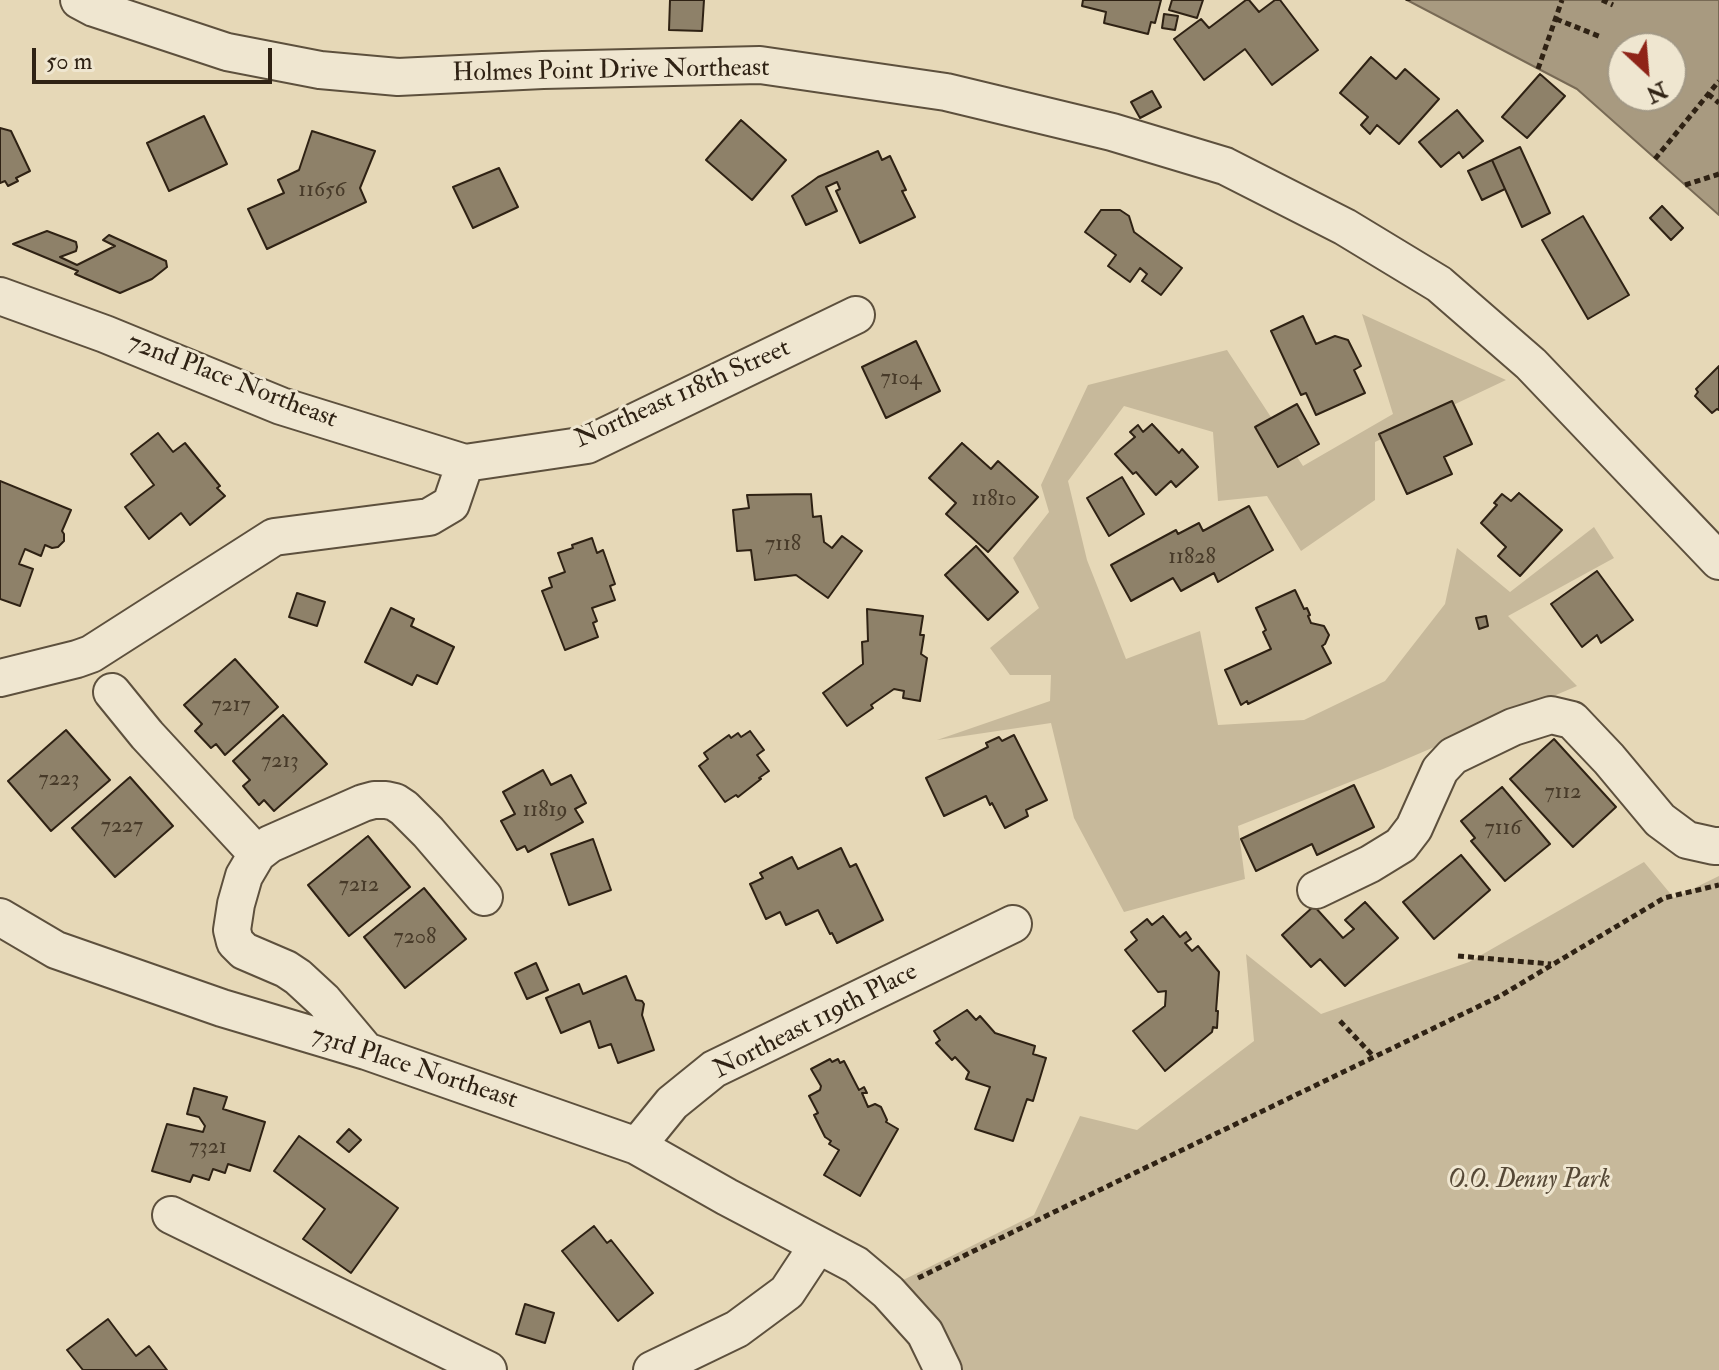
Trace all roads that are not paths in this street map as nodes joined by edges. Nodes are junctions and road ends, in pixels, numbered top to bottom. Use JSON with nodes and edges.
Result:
{"nodes":[{"id":1,"x":79,"y":0,"type":"edge"},
{"id":2,"x":0,"y":296,"type":"edge"},
{"id":3,"x":856,"y":315,"type":"dead end"},
{"id":4,"x":465,"y":463,"type":"junction"},
{"id":5,"x":1719,"y":561,"type":"edge"},
{"id":6,"x":0,"y":678,"type":"edge"},
{"id":7,"x":112,"y":692,"type":"dead end"},
{"id":8,"x":1719,"y":846,"type":"edge"},
{"id":9,"x":257,"y":854,"type":"junction"},
{"id":10,"x":1316,"y":890,"type":"dead end"},
{"id":11,"x":484,"y":897,"type":"dead end"},
{"id":12,"x":0,"y":917,"type":"edge"},
{"id":13,"x":1013,"y":924,"type":"dead end"},
{"id":14,"x":366,"y":1051,"type":"junction"},
{"id":15,"x":637,"y":1146,"type":"junction"},
{"id":16,"x":171,"y":1215,"type":"dead end"},
{"id":17,"x":818,"y":1245,"type":"junction"},
{"id":18,"x":488,"y":1370,"type":"edge"},
{"id":19,"x":652,"y":1370,"type":"edge"},
{"id":20,"x":943,"y":1370,"type":"edge"}],
"edges":[{"from":1,"to":5,"type":"street","name":"Holmes Point Drive Northeast"},
{"from":2,"to":4,"type":"street","name":"72nd Place Northeast"},
{"from":3,"to":4,"type":"street","name":"Northeast 118th Street"},
{"from":4,"to":6,"type":"street"},
{"from":7,"to":9,"type":"street"},
{"from":8,"to":10,"type":"street"},
{"from":9,"to":11,"type":"street"},
{"from":9,"to":14,"type":"street"},
{"from":12,"to":14,"type":"street","name":"73rd Place Northeast"},
{"from":13,"to":15,"type":"street","name":"Northeast 119th Place"},
{"from":14,"to":15,"type":"street","name":"73rd Place Northeast"},
{"from":15,"to":17,"type":"street","name":"73rd Place Northeast"},
{"from":16,"to":18,"type":"street"},
{"from":17,"to":19,"type":"street"},
{"from":17,"to":20,"type":"street","name":"73rd Place Northeast"}]}
